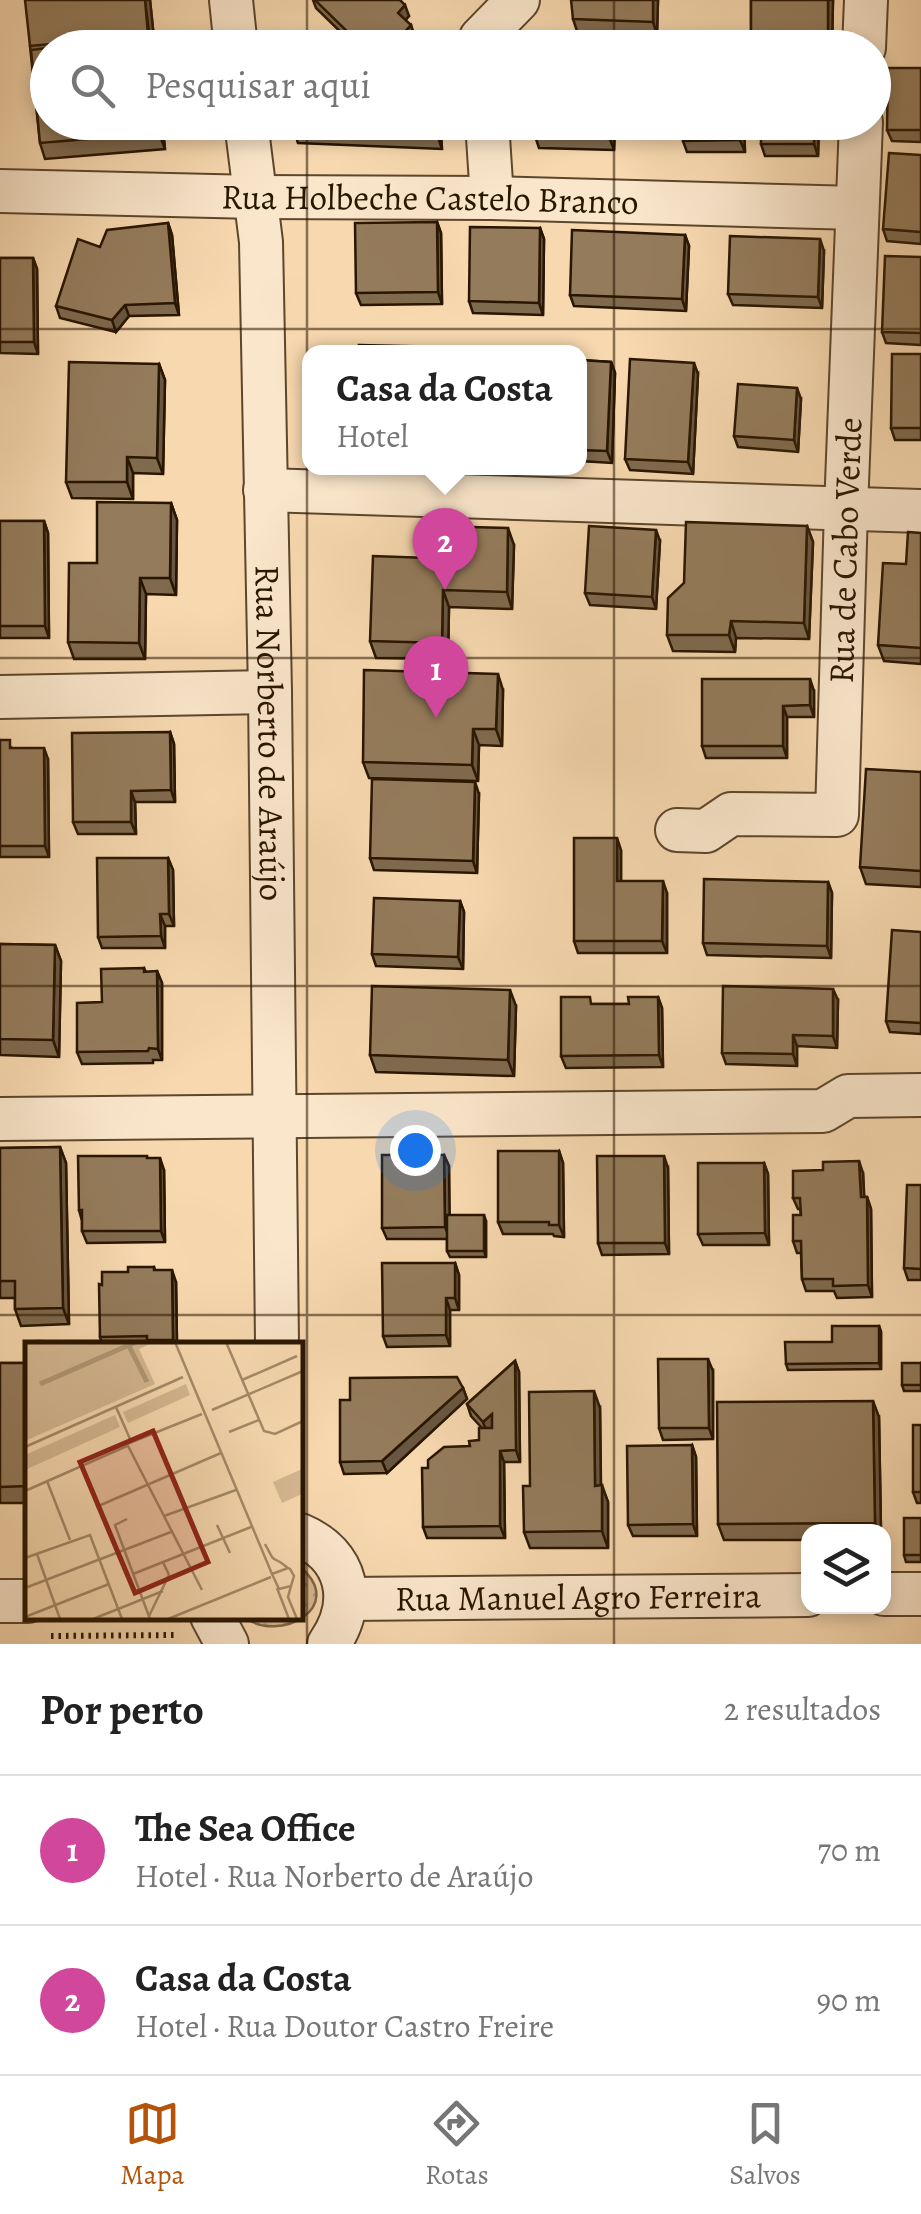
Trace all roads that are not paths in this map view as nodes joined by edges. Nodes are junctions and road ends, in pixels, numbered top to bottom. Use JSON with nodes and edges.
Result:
{"nodes":[{"id":1,"x":231,"y":0,"type":"edge"},
{"id":2,"x":518,"y":0,"type":"edge"},
{"id":3,"x":866,"y":0,"type":"edge"},
{"id":4,"x":234,"y":30,"type":"edge"},
{"id":5,"x":489,"y":30,"type":"edge"},
{"id":6,"x":865,"y":30,"type":"edge"},
{"id":7,"x":248,"y":140,"type":"edge"},
{"id":8,"x":488,"y":140,"type":"edge"},
{"id":9,"x":860,"y":140,"type":"edge"},
{"id":10,"x":0,"y":191,"type":"edge"},
{"id":11,"x":256,"y":197,"type":"junction"},
{"id":12,"x":492,"y":198,"type":"junction"},
{"id":13,"x":858,"y":208,"type":"junction"},
{"id":14,"x":265,"y":490,"type":"junction"},
{"id":15,"x":846,"y":509,"type":"junction"},
{"id":16,"x":921,"y":512,"type":"edge"},
{"id":17,"x":270,"y":692,"type":"junction"},
{"id":18,"x":0,"y":697,"type":"edge"},
{"id":19,"x":677,"y":830,"type":"dead end"},
{"id":20,"x":921,"y":1095,"type":"edge"},
{"id":21,"x":274,"y":1118,"type":"junction"},
{"id":22,"x":0,"y":1119,"type":"edge"},
{"id":23,"x":277,"y":1342,"type":"edge"},
{"id":24,"x":302,"y":1535,"type":"edge"},
{"id":25,"x":891,"y":1594,"type":"edge"},
{"id":26,"x":921,"y":1594,"type":"edge"},
{"id":27,"x":801,"y":1595,"type":"edge"},
{"id":28,"x":346,"y":1599,"type":"junction"},
{"id":29,"x":0,"y":1601,"type":"edge"},
{"id":30,"x":25,"y":1614,"type":"edge"},
{"id":31,"x":214,"y":1619,"type":"edge"},
{"id":32,"x":227,"y":1644,"type":"edge"},
{"id":33,"x":329,"y":1644,"type":"edge"}],
"edges":[{"from":1,"to":4,"type":"street"},
{"from":2,"to":5,"type":"street"},
{"from":3,"to":6,"type":"street"},
{"from":7,"to":11,"type":"street","name":"Rua Norberto de Araújo"},
{"from":8,"to":12,"type":"street"},
{"from":9,"to":13,"type":"street","name":"Rua de Cabo Verde"},
{"from":10,"to":11,"type":"street","name":"Rua Holbeche Castelo Branco"},
{"from":11,"to":12,"type":"street","name":"Rua Holbeche Castelo Branco"},
{"from":11,"to":14,"type":"street","name":"Rua Norberto de Araújo"},
{"from":12,"to":13,"type":"street","name":"Rua Holbeche Castelo Branco"},
{"from":13,"to":15,"type":"street","name":"Rua de Cabo Verde"},
{"from":14,"to":15,"type":"street"},
{"from":14,"to":17,"type":"street","name":"Rua Norberto de Araújo"},
{"from":15,"to":16,"type":"street"},
{"from":15,"to":19,"type":"street","name":"Rua de Cabo Verde"},
{"from":17,"to":18,"type":"street"},
{"from":17,"to":21,"type":"street","name":"Rua Norberto de Araújo"},
{"from":20,"to":21,"type":"street"},
{"from":21,"to":22,"type":"street"},
{"from":21,"to":23,"type":"street","name":"Rua Norberto de Araújo"},
{"from":24,"to":28,"type":"street"},
{"from":25,"to":26,"type":"street"},
{"from":27,"to":28,"type":"street","name":"Rua Manuel Agro Ferreira"},
{"from":28,"to":33,"type":"street"},
{"from":29,"to":30,"type":"street"},
{"from":31,"to":32,"type":"street"}]}
